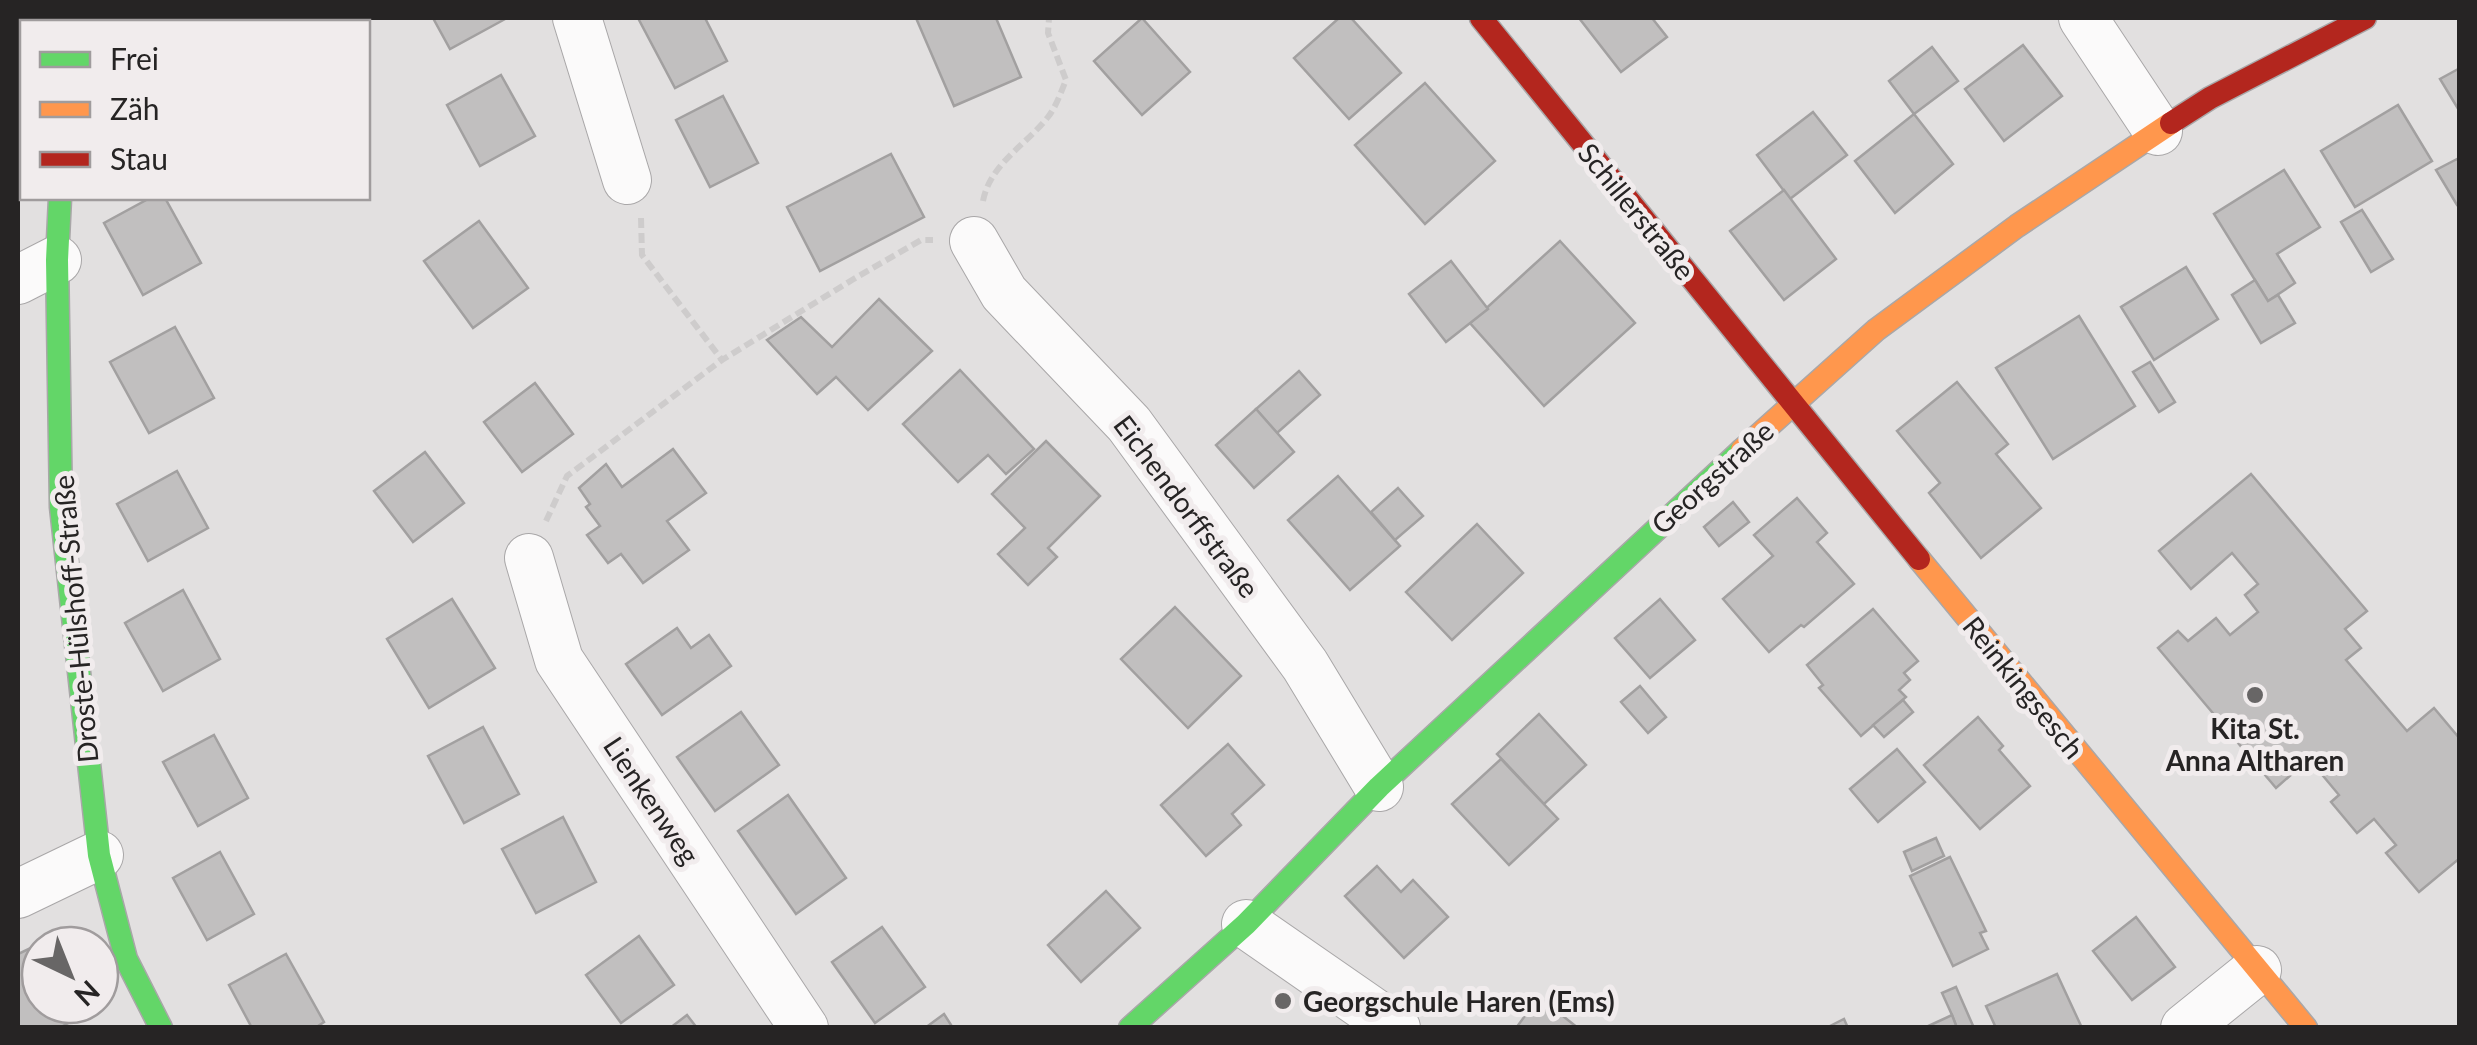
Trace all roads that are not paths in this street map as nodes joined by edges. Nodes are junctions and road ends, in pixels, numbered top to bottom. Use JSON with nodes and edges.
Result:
{"nodes":[{"id":1,"x":577,"y":18,"type":"edge"},
{"id":2,"x":1481,"y":18,"type":"edge"},
{"id":3,"x":2083,"y":18,"type":"edge"},
{"id":4,"x":2366,"y":18,"type":"edge"},
{"id":5,"x":2158,"y":131,"type":"junction"},
{"id":6,"x":627,"y":180,"type":"road end"},
{"id":7,"x":59,"y":200,"type":"edge"},
{"id":8,"x":974,"y":241,"type":"road end"},
{"id":9,"x":37,"y":270,"type":"edge"},
{"id":10,"x":1792,"y":404,"type":"junction"},
{"id":11,"x":529,"y":558,"type":"road end"},
{"id":12,"x":1379,"y":787,"type":"junction"},
{"id":13,"x":99,"y":855,"type":"junction"},
{"id":14,"x":18,"y":894,"type":"edge"},
{"id":15,"x":1246,"y":924,"type":"junction"},
{"id":16,"x":2256,"y":970,"type":"junction"},
{"id":17,"x":162,"y":1028,"type":"edge"},
{"id":18,"x":804,"y":1028,"type":"edge"},
{"id":19,"x":1130,"y":1028,"type":"edge"},
{"id":20,"x":1396,"y":1028,"type":"edge"},
{"id":21,"x":2185,"y":1028,"type":"edge"},
{"id":22,"x":2306,"y":1028,"type":"edge"}],
"edges":[{"from":1,"to":6,"type":"street"},
{"from":2,"to":10,"type":"street","name":"Schillerstraße"},
{"from":3,"to":5,"type":"street"},
{"from":4,"to":5,"type":"street","name":"Georgstraße"},
{"from":5,"to":10,"type":"street","name":"Georgstraße"},
{"from":7,"to":9,"type":"street","name":"Droste-Hülshoff-Straße"},
{"from":8,"to":12,"type":"street","name":"Eichendorffstraße"},
{"from":9,"to":13,"type":"street","name":"Droste-Hülshoff-Straße"},
{"from":10,"to":12,"type":"street","name":"Georgstraße"},
{"from":10,"to":16,"type":"street","name":"Reinkingsesch"},
{"from":11,"to":18,"type":"street","name":"Lienkenweg"},
{"from":12,"to":15,"type":"street","name":"Georgstraße"},
{"from":13,"to":14,"type":"street"},
{"from":13,"to":17,"type":"street","name":"Droste-Hülshoff-Straße"},
{"from":15,"to":19,"type":"street","name":"Georgstraße"},
{"from":15,"to":20,"type":"street"},
{"from":16,"to":21,"type":"street"},
{"from":16,"to":22,"type":"street","name":"Reinkingsesch"}]}
